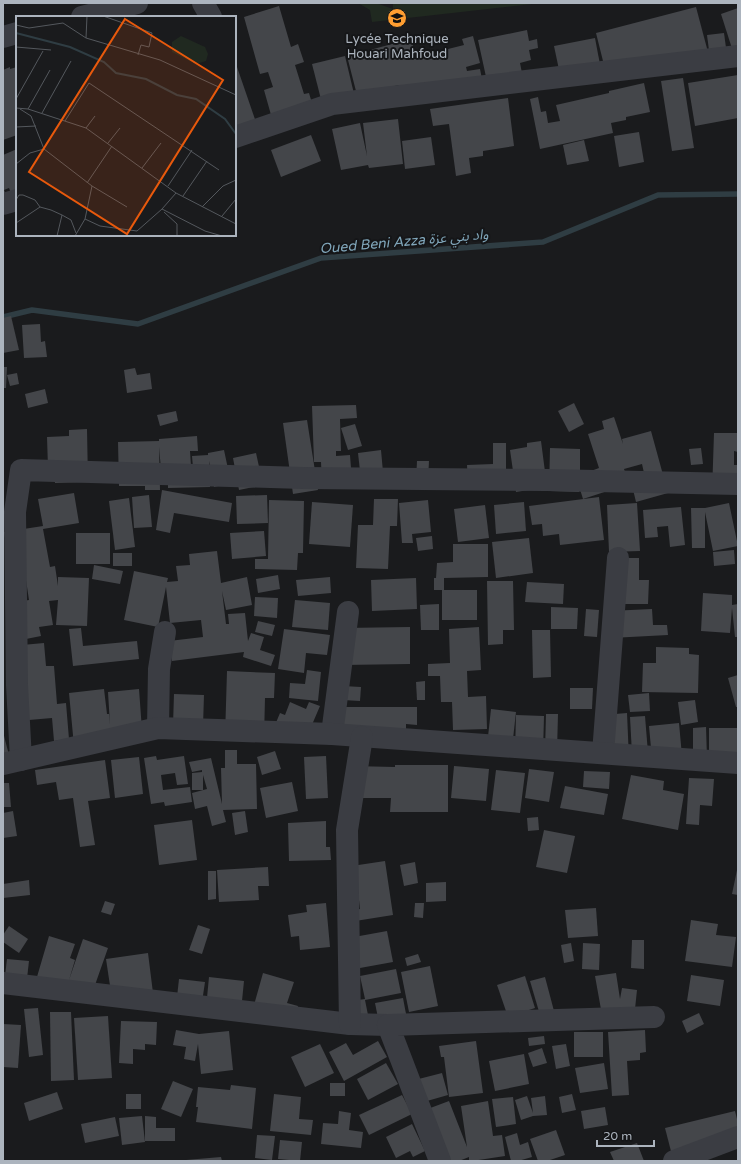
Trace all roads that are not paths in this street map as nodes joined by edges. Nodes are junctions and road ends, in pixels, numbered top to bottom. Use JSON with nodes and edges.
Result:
{"nodes":[{"id":1,"x":137,"y":3,"type":"edge"},
{"id":2,"x":203,"y":3,"type":"edge"},
{"id":3,"x":86,"y":16,"type":"edge"},
{"id":4,"x":210,"y":16,"type":"edge"},
{"id":5,"x":16,"y":33,"type":"edge"},
{"id":6,"x":3,"y":37,"type":"edge"},
{"id":7,"x":738,"y":56,"type":"edge"},
{"id":8,"x":236,"y":137,"type":"edge"},
{"id":9,"x":16,"y":200,"type":"edge"},
{"id":10,"x":3,"y":204,"type":"edge"},
{"id":11,"x":738,"y":484,"type":"edge"},
{"id":12,"x":618,"y":558,"type":"dead end"},
{"id":13,"x":348,"y":612,"type":"dead end"},
{"id":14,"x":165,"y":632,"type":"dead end"},
{"id":15,"x":158,"y":728,"type":"junction"},
{"id":16,"x":332,"y":734,"type":"junction"},
{"id":17,"x":362,"y":737,"type":"junction"},
{"id":18,"x":603,"y":753,"type":"junction"},
{"id":19,"x":12,"y":762,"type":"edge"},
{"id":20,"x":738,"y":763,"type":"edge"},
{"id":21,"x":3,"y":983,"type":"edge"},
{"id":22,"x":654,"y":1017,"type":"dead end"},
{"id":23,"x":350,"y":1024,"type":"junction"},
{"id":24,"x":388,"y":1025,"type":"junction"},
{"id":25,"x":738,"y":1137,"type":"edge"},
{"id":26,"x":440,"y":1161,"type":"edge"},
{"id":27,"x":674,"y":1161,"type":"edge"}],
"edges":[{"from":1,"to":3,"type":"street"},
{"from":2,"to":4,"type":"street"},
{"from":5,"to":6,"type":"street"},
{"from":7,"to":8,"type":"street"},
{"from":9,"to":10,"type":"street"},
{"from":11,"to":19,"type":"street"},
{"from":12,"to":18,"type":"street"},
{"from":13,"to":16,"type":"street"},
{"from":14,"to":15,"type":"street"},
{"from":15,"to":16,"type":"street"},
{"from":15,"to":19,"type":"street"},
{"from":16,"to":17,"type":"street"},
{"from":17,"to":18,"type":"street"},
{"from":17,"to":23,"type":"street"},
{"from":18,"to":20,"type":"street"},
{"from":21,"to":23,"type":"street"},
{"from":22,"to":24,"type":"street"},
{"from":23,"to":24,"type":"street"},
{"from":24,"to":26,"type":"street"},
{"from":25,"to":27,"type":"street"}]}
